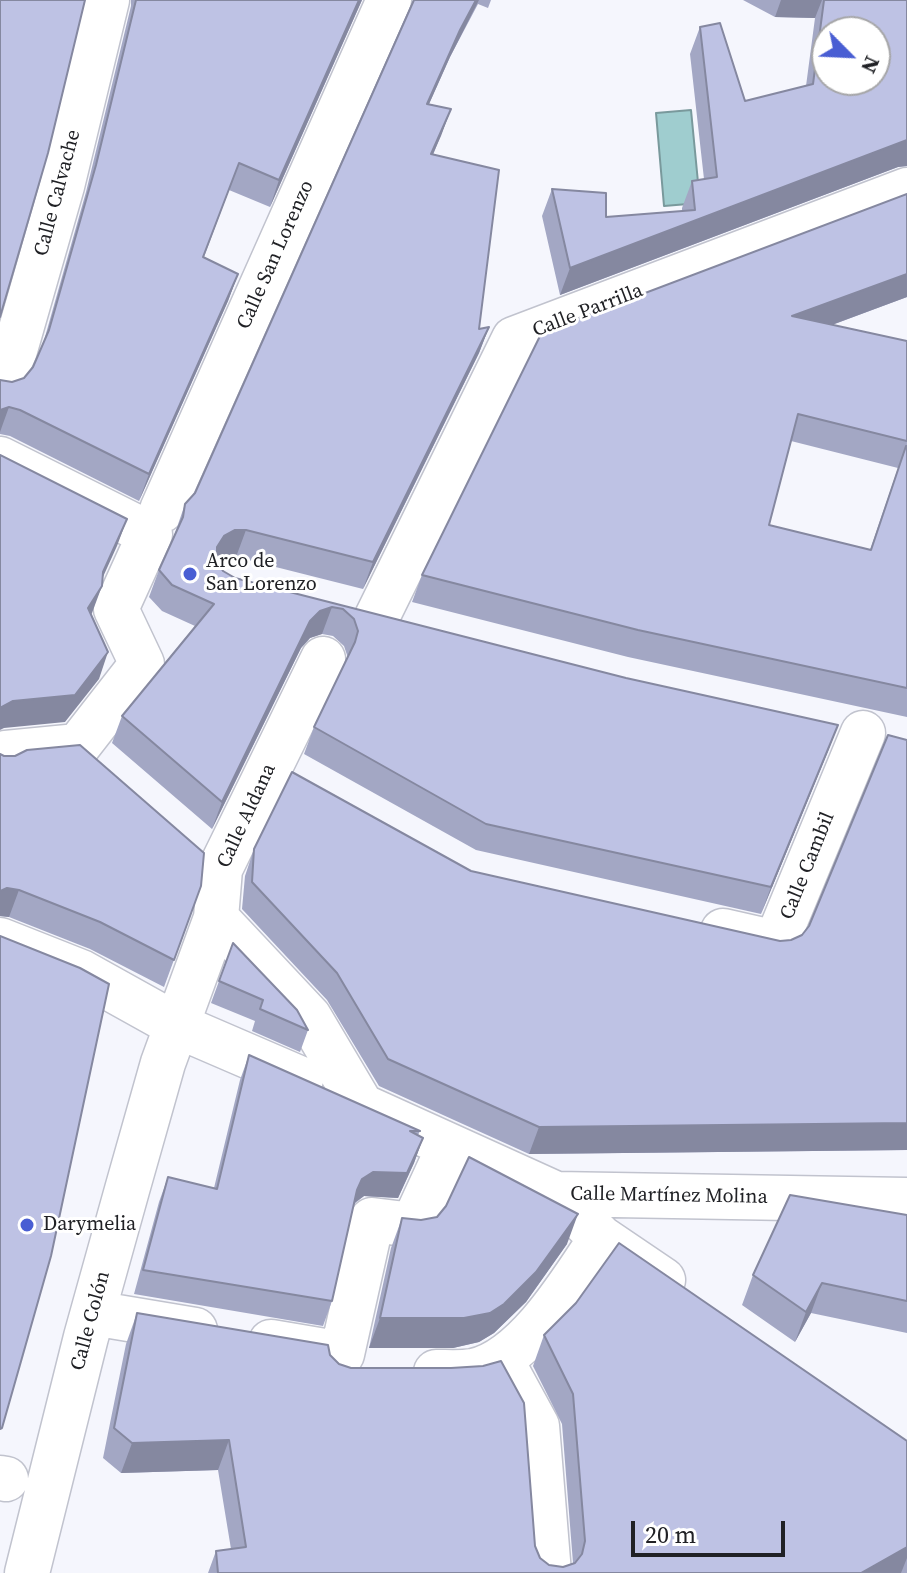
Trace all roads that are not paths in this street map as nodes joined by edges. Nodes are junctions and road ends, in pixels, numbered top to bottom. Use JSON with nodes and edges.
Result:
{"nodes":[{"id":1,"x":107,"y":0,"type":"edge"},
{"id":2,"x":389,"y":0,"type":"edge"},
{"id":3,"x":907,"y":190,"type":"edge"},
{"id":4,"x":0,"y":384,"type":"edge"},
{"id":5,"x":0,"y":459,"type":"edge"},
{"id":6,"x":156,"y":522,"type":"junction"},
{"id":7,"x":423,"y":629,"type":"edge"},
{"id":8,"x":323,"y":659,"type":"dead end"},
{"id":9,"x":818,"y":723,"type":"edge"},
{"id":10,"x":863,"y":733,"type":"junction"},
{"id":11,"x":907,"y":743,"type":"edge"},
{"id":12,"x":78,"y":746,"type":"junction"},
{"id":13,"x":0,"y":759,"type":"edge"},
{"id":14,"x":271,"y":764,"type":"junction"},
{"id":15,"x":113,"y":776,"type":"edge"},
{"id":16,"x":311,"y":786,"type":"edge"},
{"id":17,"x":184,"y":838,"type":"edge"},
{"id":18,"x":220,"y":869,"type":"junction"},
{"id":19,"x":216,"y":918,"type":"junction"},
{"id":20,"x":683,"y":923,"type":"edge"},
{"id":21,"x":0,"y":940,"type":"edge"},
{"id":22,"x":178,"y":1026,"type":"junction"},
{"id":23,"x":361,"y":1105,"type":"junction"},
{"id":24,"x":449,"y":1147,"type":"junction"},
{"id":25,"x":556,"y":1194,"type":"junction"},
{"id":26,"x":907,"y":1200,"type":"edge"},
{"id":27,"x":601,"y":1238,"type":"junction"},
{"id":28,"x":689,"y":1298,"type":"edge"},
{"id":29,"x":111,"y":1316,"type":"dead end"},
{"id":30,"x":501,"y":1360,"type":"junction"},
{"id":31,"x":370,"y":1366,"type":"junction"},
{"id":32,"x":27,"y":1573,"type":"edge"},
{"id":33,"x":549,"y":1573,"type":"edge"}],
"edges":[{"from":1,"to":4,"type":"street","name":"Calle Calvache"},
{"from":2,"to":6,"type":"street","name":"Calle San Lorenzo"},
{"from":3,"to":7,"type":"street","name":"Calle Parrilla"},
{"from":5,"to":6,"type":"street"},
{"from":6,"to":12,"type":"street","name":"Calle San Lorenzo"},
{"from":8,"to":14,"type":"street","name":"Calle Aldana"},
{"from":9,"to":10,"type":"street"},
{"from":10,"to":11,"type":"street"},
{"from":10,"to":20,"type":"street","name":"Calle Cambil"},
{"from":12,"to":13,"type":"street"},
{"from":12,"to":15,"type":"street"},
{"from":14,"to":16,"type":"street"},
{"from":14,"to":18,"type":"street","name":"Calle Aldana"},
{"from":17,"to":18,"type":"street"},
{"from":18,"to":19,"type":"street","name":"Calle Aldana"},
{"from":19,"to":22,"type":"street","name":"Calle Aldana"},
{"from":19,"to":23,"type":"street"},
{"from":21,"to":22,"type":"street","name":"Calle Martínez Molina"},
{"from":22,"to":23,"type":"street","name":"Calle Martínez Molina"},
{"from":22,"to":32,"type":"street","name":"Calle Colón"},
{"from":23,"to":24,"type":"street","name":"Calle Martínez Molina"},
{"from":24,"to":25,"type":"street","name":"Calle Martínez Molina"},
{"from":24,"to":31,"type":"street"},
{"from":25,"to":26,"type":"street","name":"Calle Martínez Molina"},
{"from":25,"to":27,"type":"street"},
{"from":27,"to":28,"type":"street"},
{"from":27,"to":30,"type":"street"},
{"from":29,"to":31,"type":"street"},
{"from":30,"to":31,"type":"street"},
{"from":30,"to":33,"type":"street"}]}
